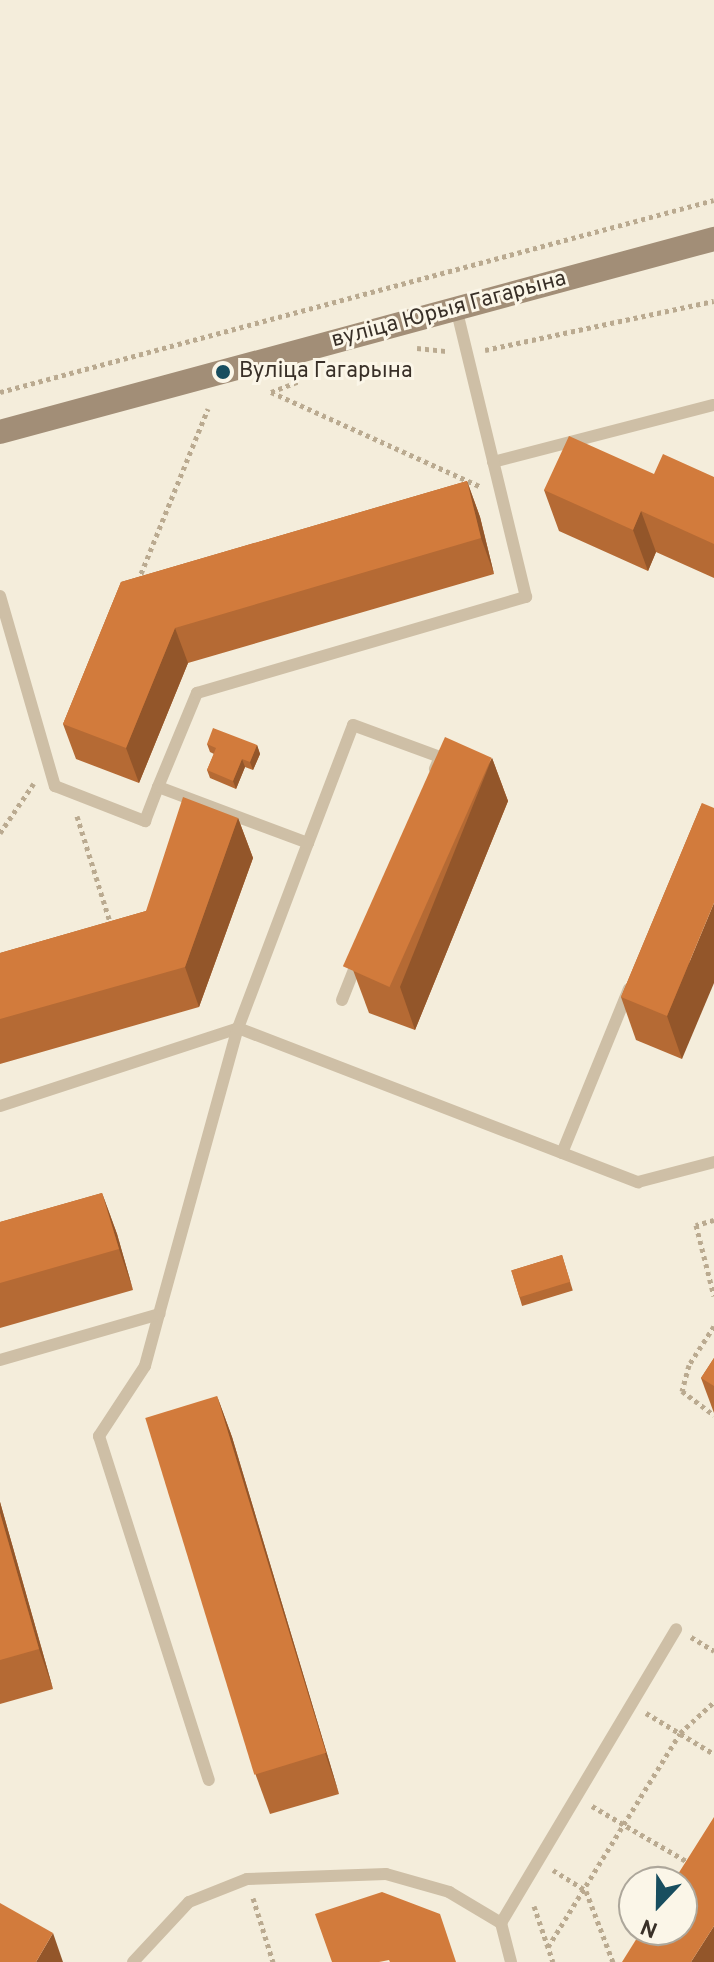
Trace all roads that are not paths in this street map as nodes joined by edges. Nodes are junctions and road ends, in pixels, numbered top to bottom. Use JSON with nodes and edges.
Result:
{"nodes":[{"id":1,"x":714,"y":239,"type":"edge"},
{"id":2,"x":456,"y":307,"type":"junction"},
{"id":3,"x":714,"y":405,"type":"edge"},
{"id":4,"x":0,"y":432,"type":"edge"},
{"id":5,"x":493,"y":462,"type":"junction"},
{"id":6,"x":0,"y":596,"type":"edge"},
{"id":7,"x":428,"y":786,"type":"edge"},
{"id":8,"x":158,"y":787,"type":"junction"},
{"id":9,"x":308,"y":843,"type":"junction"},
{"id":10,"x":365,"y":943,"type":"edge"},
{"id":11,"x":634,"y":979,"type":"edge"},
{"id":12,"x":342,"y":1000,"type":"dead end"},
{"id":13,"x":238,"y":1028,"type":"junction"},
{"id":14,"x":0,"y":1106,"type":"edge"},
{"id":15,"x":562,"y":1153,"type":"junction"},
{"id":16,"x":714,"y":1162,"type":"edge"},
{"id":17,"x":159,"y":1314,"type":"junction"},
{"id":18,"x":0,"y":1360,"type":"edge"},
{"id":19,"x":676,"y":1629,"type":"dead end"},
{"id":20,"x":209,"y":1780,"type":"dead end"},
{"id":21,"x":501,"y":1923,"type":"junction"},
{"id":22,"x":133,"y":1962,"type":"edge"},
{"id":23,"x":511,"y":1962,"type":"edge"}],
"edges":[{"from":1,"to":2,"type":"main road","name":"вуліца Юрыя Гагарына"},
{"from":2,"to":4,"type":"main road","name":"вуліца Юрыя Гагарына"},
{"from":2,"to":5,"type":"lane"},
{"from":3,"to":5,"type":"lane"},
{"from":5,"to":8,"type":"lane"},
{"from":6,"to":8,"type":"lane"},
{"from":7,"to":9,"type":"lane"},
{"from":8,"to":9,"type":"lane"},
{"from":9,"to":13,"type":"lane"},
{"from":10,"to":12,"type":"lane"},
{"from":11,"to":15,"type":"lane"},
{"from":13,"to":14,"type":"lane"},
{"from":13,"to":15,"type":"lane"},
{"from":13,"to":17,"type":"lane"},
{"from":15,"to":16,"type":"lane"},
{"from":17,"to":18,"type":"lane"},
{"from":17,"to":20,"type":"lane"},
{"from":19,"to":21,"type":"lane"},
{"from":21,"to":22,"type":"lane"},
{"from":21,"to":23,"type":"lane"}]}
